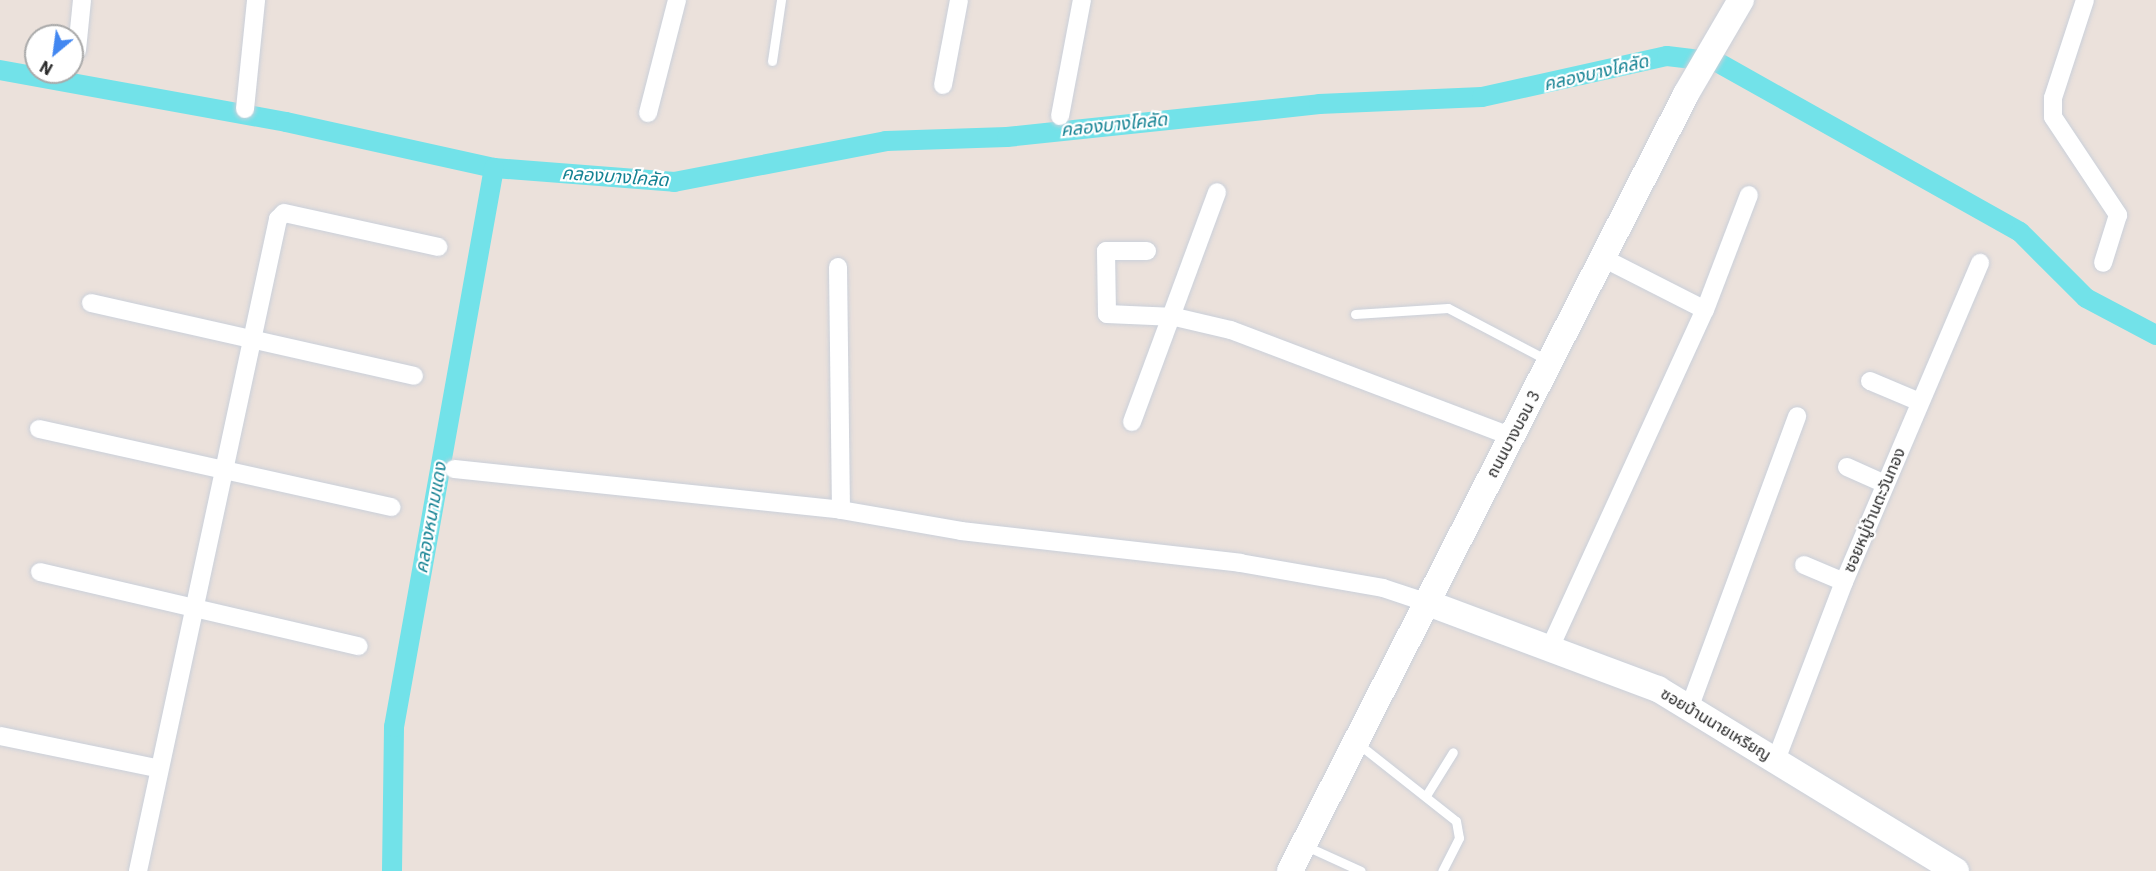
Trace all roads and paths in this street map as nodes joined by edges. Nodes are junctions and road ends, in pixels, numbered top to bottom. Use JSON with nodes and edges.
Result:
{"nodes":[{"id":1,"x":82,"y":0,"type":"edge"},
{"id":2,"x":256,"y":0,"type":"edge"},
{"id":3,"x":677,"y":0,"type":"edge"},
{"id":4,"x":781,"y":0,"type":"edge"},
{"id":5,"x":959,"y":0,"type":"edge"},
{"id":6,"x":1082,"y":0,"type":"edge"},
{"id":7,"x":1741,"y":0,"type":"edge"},
{"id":8,"x":2085,"y":0,"type":"edge"},
{"id":9,"x":80,"y":24,"type":"edge"},
{"id":10,"x":772,"y":61,"type":"dead end"},
{"id":11,"x":943,"y":85,"type":"dead end"},
{"id":12,"x":245,"y":109,"type":"dead end"},
{"id":13,"x":648,"y":113,"type":"dead end"},
{"id":14,"x":1060,"y":116,"type":"dead end"},
{"id":15,"x":1217,"y":192,"type":"dead end"},
{"id":16,"x":1749,"y":195,"type":"dead end"},
{"id":17,"x":438,"y":247,"type":"dead end"},
{"id":18,"x":1148,"y":251,"type":"dead end"},
{"id":19,"x":1605,"y":259,"type":"junction"},
{"id":20,"x":1980,"y":263,"type":"dead end"},
{"id":21,"x":2103,"y":263,"type":"dead end"},
{"id":22,"x":838,"y":267,"type":"dead end"},
{"id":23,"x":91,"y":303,"type":"dead end"},
{"id":24,"x":1705,"y":310,"type":"junction"},
{"id":25,"x":1355,"y":314,"type":"dead end"},
{"id":26,"x":1175,"y":317,"type":"junction"},
{"id":27,"x":251,"y":339,"type":"junction"},
{"id":28,"x":1551,"y":362,"type":"junction"},
{"id":29,"x":414,"y":376,"type":"dead end"},
{"id":30,"x":1870,"y":381,"type":"dead end"},
{"id":31,"x":1920,"y":402,"type":"junction"},
{"id":32,"x":1797,"y":416,"type":"dead end"},
{"id":33,"x":1132,"y":422,"type":"dead end"},
{"id":34,"x":39,"y":429,"type":"dead end"},
{"id":35,"x":1512,"y":437,"type":"junction"},
{"id":36,"x":1847,"y":467,"type":"dead end"},
{"id":37,"x":454,"y":469,"type":"dead end"},
{"id":38,"x":222,"y":470,"type":"junction"},
{"id":39,"x":1886,"y":484,"type":"junction"},
{"id":40,"x":391,"y":507,"type":"dead end"},
{"id":41,"x":841,"y":510,"type":"junction"},
{"id":42,"x":1804,"y":566,"type":"dead end"},
{"id":43,"x":40,"y":572,"type":"dead end"},
{"id":44,"x":1844,"y":582,"type":"junction"},
{"id":45,"x":1425,"y":602,"type":"junction"},
{"id":46,"x":192,"y":606,"type":"junction"},
{"id":47,"x":359,"y":646,"type":"dead end"},
{"id":48,"x":1549,"y":650,"type":"junction"},
{"id":49,"x":1690,"y":706,"type":"junction"},
{"id":50,"x":0,"y":736,"type":"edge"},
{"id":51,"x":1355,"y":742,"type":"junction"},
{"id":52,"x":1453,"y":752,"type":"dead end"},
{"id":53,"x":1776,"y":760,"type":"junction"},
{"id":54,"x":156,"y":768,"type":"junction"},
{"id":55,"x":1427,"y":794,"type":"junction"},
{"id":56,"x":1304,"y":845,"type":"junction"},
{"id":57,"x":138,"y":871,"type":"edge"},
{"id":58,"x":1290,"y":871,"type":"edge"},
{"id":59,"x":1361,"y":871,"type":"edge"},
{"id":60,"x":1442,"y":871,"type":"edge"},
{"id":61,"x":1956,"y":871,"type":"edge"}],
"edges":[{"from":1,"to":9,"type":"street"},
{"from":2,"to":12,"type":"street"},
{"from":3,"to":13,"type":"street"},
{"from":4,"to":10,"type":"lane"},
{"from":5,"to":11,"type":"street"},
{"from":6,"to":14,"type":"street"},
{"from":7,"to":19,"type":"main road","name":"ถนนบางบอน 3"},
{"from":8,"to":21,"type":"street"},
{"from":15,"to":26,"type":"street"},
{"from":16,"to":24,"type":"street"},
{"from":17,"to":27,"type":"street"},
{"from":18,"to":26,"type":"street"},
{"from":19,"to":24,"type":"street"},
{"from":19,"to":28,"type":"main road","name":"ถนนบางบอน 3"},
{"from":20,"to":31,"type":"street","name":"ซอยหมู่บ้านตะวันทอง"},
{"from":22,"to":41,"type":"street"},
{"from":23,"to":27,"type":"street"},
{"from":24,"to":48,"type":"street"},
{"from":25,"to":28,"type":"lane"},
{"from":26,"to":33,"type":"street"},
{"from":26,"to":35,"type":"street"},
{"from":27,"to":29,"type":"street"},
{"from":27,"to":38,"type":"street"},
{"from":28,"to":35,"type":"main road","name":"ถนนบางบอน 3"},
{"from":30,"to":31,"type":"street"},
{"from":31,"to":39,"type":"street","name":"ซอยหมู่บ้านตะวันทอง"},
{"from":32,"to":49,"type":"street"},
{"from":34,"to":38,"type":"street"},
{"from":35,"to":45,"type":"main road","name":"ถนนบางบอน 3"},
{"from":36,"to":39,"type":"street"},
{"from":37,"to":41,"type":"street"},
{"from":38,"to":40,"type":"street"},
{"from":38,"to":46,"type":"street"},
{"from":39,"to":44,"type":"street","name":"ซอยหมู่บ้านตะวันทอง"},
{"from":41,"to":45,"type":"street"},
{"from":42,"to":44,"type":"street"},
{"from":43,"to":46,"type":"street"},
{"from":44,"to":53,"type":"street","name":"ซอยหมู่บ้านตะวันทอง"},
{"from":45,"to":48,"type":"main road","name":"ซอยบ้านนายเหรียญ"},
{"from":45,"to":51,"type":"main road","name":"ถนนบางบอน 3"},
{"from":46,"to":47,"type":"street"},
{"from":46,"to":54,"type":"street"},
{"from":48,"to":49,"type":"main road","name":"ซอยบ้านนายเหรียญ"},
{"from":49,"to":53,"type":"main road","name":"ซอยบ้านนายเหรียญ"},
{"from":50,"to":54,"type":"street"},
{"from":51,"to":55,"type":"lane"},
{"from":51,"to":56,"type":"main road","name":"ถนนบางบอน 3"},
{"from":52,"to":55,"type":"lane"},
{"from":53,"to":61,"type":"main road","name":"ซอยบ้านนายเหรียญ"},
{"from":54,"to":57,"type":"street"},
{"from":55,"to":60,"type":"lane"},
{"from":56,"to":58,"type":"main road","name":"ถนนบางบอน 3"},
{"from":56,"to":59,"type":"lane"}]}
